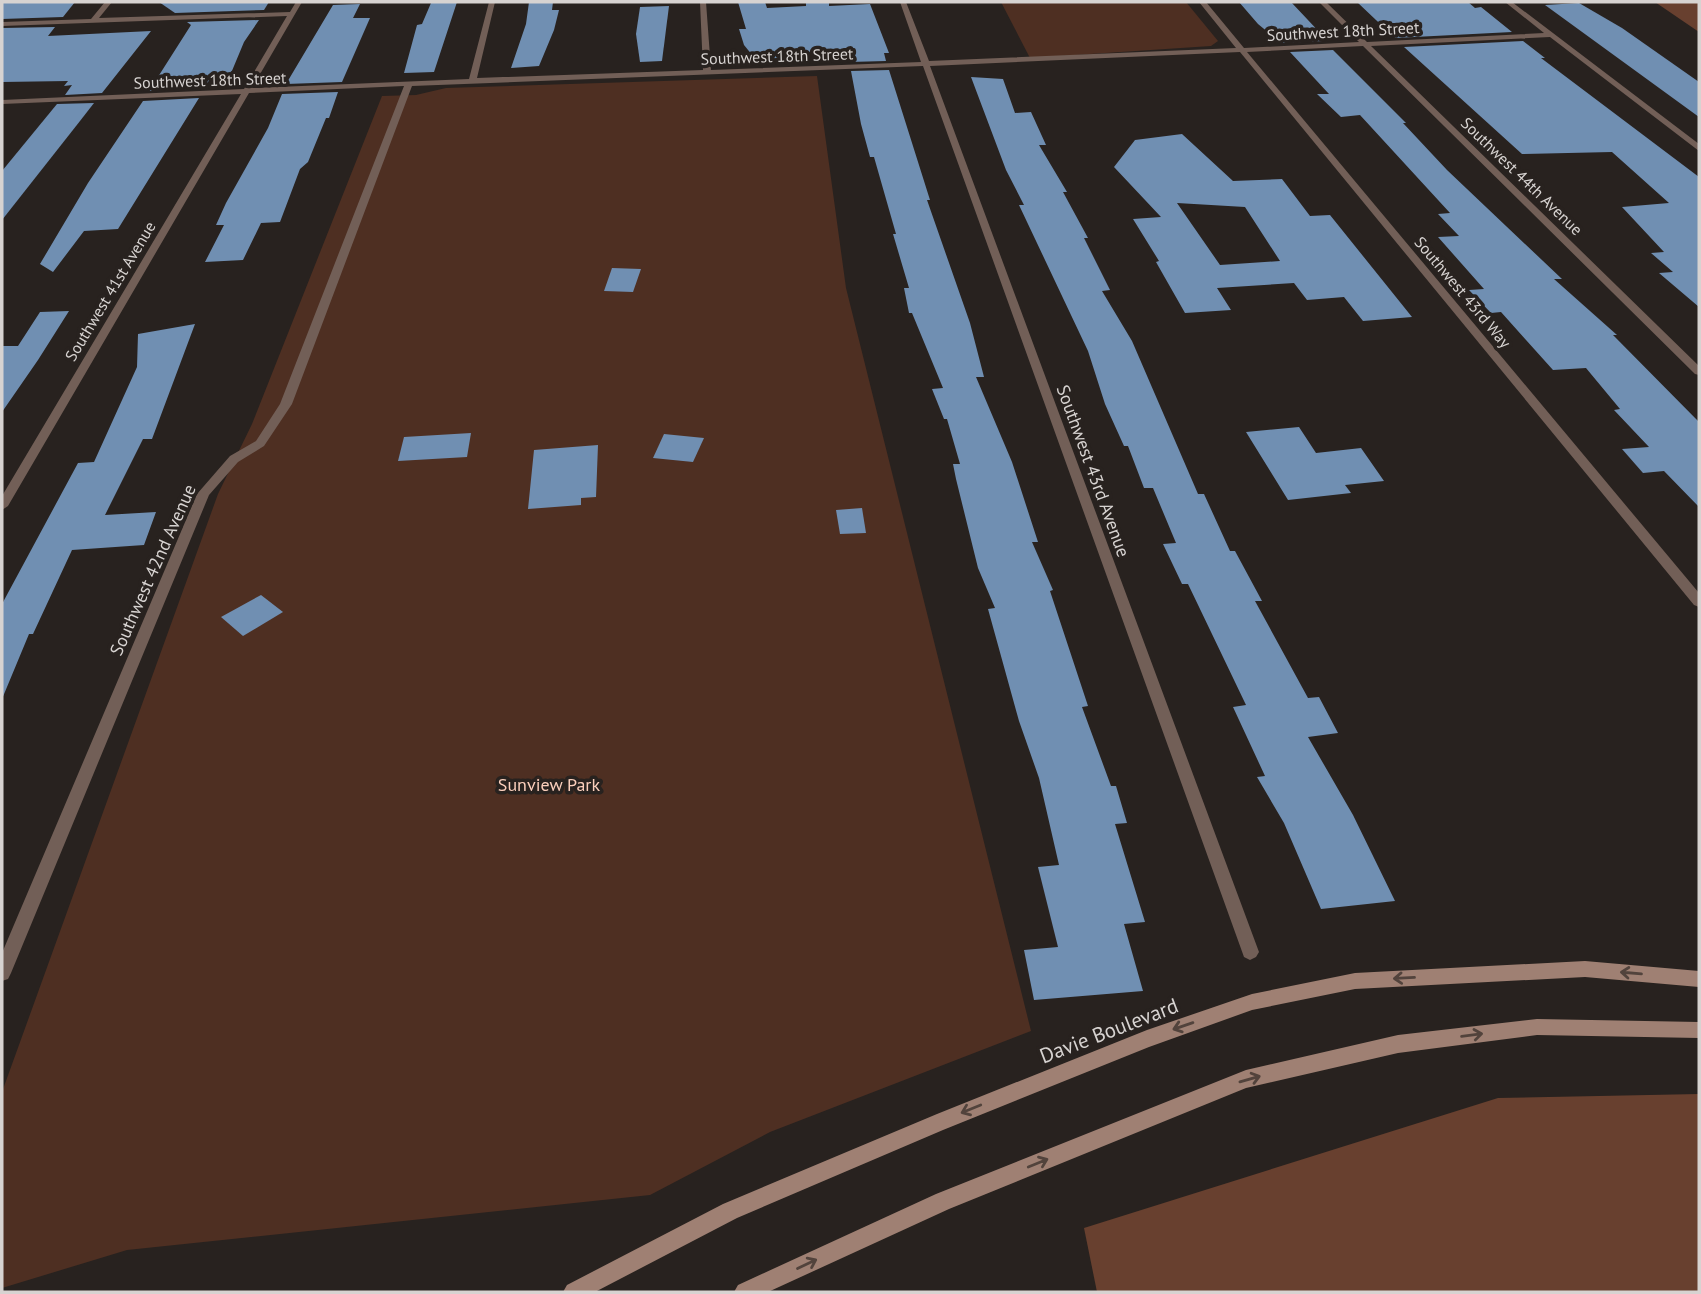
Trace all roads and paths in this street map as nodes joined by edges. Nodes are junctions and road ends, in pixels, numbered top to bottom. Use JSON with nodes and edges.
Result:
{"nodes":[{"id":1,"x":109,"y":2,"type":"edge"},
{"id":2,"x":299,"y":2,"type":"edge"},
{"id":3,"x":492,"y":2,"type":"edge"},
{"id":4,"x":703,"y":2,"type":"edge"},
{"id":5,"x":903,"y":2,"type":"edge"},
{"id":6,"x":1202,"y":2,"type":"edge"},
{"id":7,"x":1322,"y":2,"type":"edge"},
{"id":8,"x":1508,"y":2,"type":"edge"},
{"id":9,"x":292,"y":14,"type":"junction"},
{"id":10,"x":94,"y":20,"type":"junction"},
{"id":11,"x":2,"y":24,"type":"edge"},
{"id":12,"x":1552,"y":35,"type":"junction"},
{"id":13,"x":1366,"y":44,"type":"junction"},
{"id":14,"x":1242,"y":49,"type":"junction"},
{"id":15,"x":925,"y":65,"type":"junction"},
{"id":16,"x":707,"y":73,"type":"junction"},
{"id":17,"x":472,"y":80,"type":"junction"},
{"id":18,"x":408,"y":84,"type":"junction"},
{"id":19,"x":246,"y":93,"type":"junction"},
{"id":20,"x":5,"y":105,"type":"edge"},
{"id":21,"x":1699,"y":148,"type":"edge"},
{"id":22,"x":1699,"y":372,"type":"edge"},
{"id":23,"x":2,"y":506,"type":"edge"},
{"id":24,"x":1699,"y":602,"type":"edge"},
{"id":25,"x":1250,"y":952,"type":"dead end"},
{"id":26,"x":2,"y":973,"type":"edge"},
{"id":27,"x":1699,"y":979,"type":"edge"},
{"id":28,"x":1699,"y":1030,"type":"edge"},
{"id":29,"x":574,"y":1292,"type":"edge"},
{"id":30,"x":745,"y":1292,"type":"edge"}],
"edges":[{"from":1,"to":10,"type":"street"},
{"from":2,"to":9,"type":"street","name":"Southwest 41st Avenue"},
{"from":3,"to":17,"type":"street"},
{"from":4,"to":16,"type":"street"},
{"from":5,"to":15,"type":"street","name":"Southwest 43rd Avenue"},
{"from":6,"to":14,"type":"street","name":"Southwest 43rd Way"},
{"from":7,"to":13,"type":"street","name":"Southwest 44th Avenue"},
{"from":8,"to":12,"type":"street"},
{"from":9,"to":10,"type":"street"},
{"from":9,"to":19,"type":"street","name":"Southwest 41st Avenue"},
{"from":10,"to":11,"type":"street"},
{"from":12,"to":13,"type":"street","name":"Southwest 18th Street"},
{"from":12,"to":21,"type":"street"},
{"from":13,"to":14,"type":"street","name":"Southwest 18th Street"},
{"from":13,"to":22,"type":"street","name":"Southwest 44th Avenue"},
{"from":14,"to":15,"type":"street","name":"Southwest 18th Street"},
{"from":14,"to":24,"type":"street","name":"Southwest 43rd Way"},
{"from":15,"to":16,"type":"street","name":"Southwest 18th Street"},
{"from":15,"to":25,"type":"street","name":"Southwest 43rd Avenue"},
{"from":16,"to":17,"type":"street","name":"Southwest 18th Street"},
{"from":17,"to":18,"type":"street","name":"Southwest 18th Street"},
{"from":18,"to":19,"type":"street","name":"Southwest 18th Street"},
{"from":18,"to":26,"type":"street","name":"Southwest 42nd Avenue"},
{"from":19,"to":20,"type":"street","name":"Southwest 18th Street"},
{"from":19,"to":23,"type":"street","name":"Southwest 41st Avenue"},
{"from":27,"to":29,"type":"main road","name":"Davie Boulevard","one_way":true},
{"from":30,"to":28,"type":"main road","one_way":true}]}
